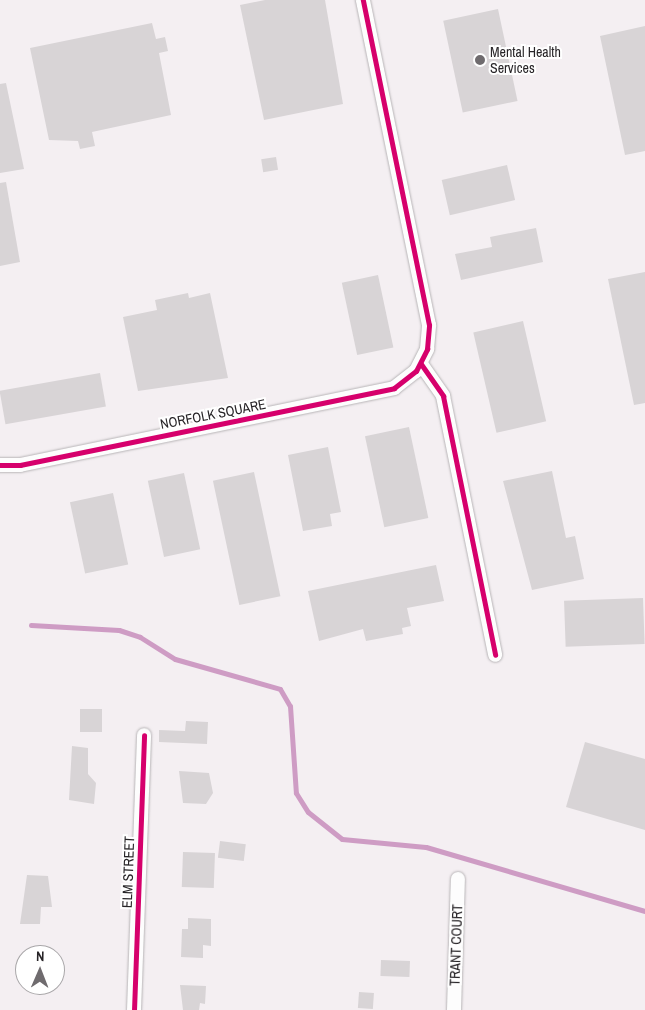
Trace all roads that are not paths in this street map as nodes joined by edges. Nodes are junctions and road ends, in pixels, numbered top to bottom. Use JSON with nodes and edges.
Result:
{"nodes":[{"id":1,"x":363,"y":0,"type":"edge"},
{"id":2,"x":421,"y":364,"type":"junction"},
{"id":3,"x":0,"y":465,"type":"edge"},
{"id":4,"x":494,"y":656,"type":"dead end"},
{"id":5,"x":144,"y":735,"type":"dead end"},
{"id":6,"x":458,"y":879,"type":"dead end"},
{"id":7,"x":134,"y":1010,"type":"edge"},
{"id":8,"x":454,"y":1010,"type":"edge"}],
"edges":[{"from":1,"to":2,"type":"street"},
{"from":2,"to":3,"type":"street","name":"NORFOLK SQUARE"},
{"from":2,"to":4,"type":"street"},
{"from":5,"to":7,"type":"street","name":"ELM STREET"},
{"from":6,"to":8,"type":"street","name":"TRANT COURT"}]}
